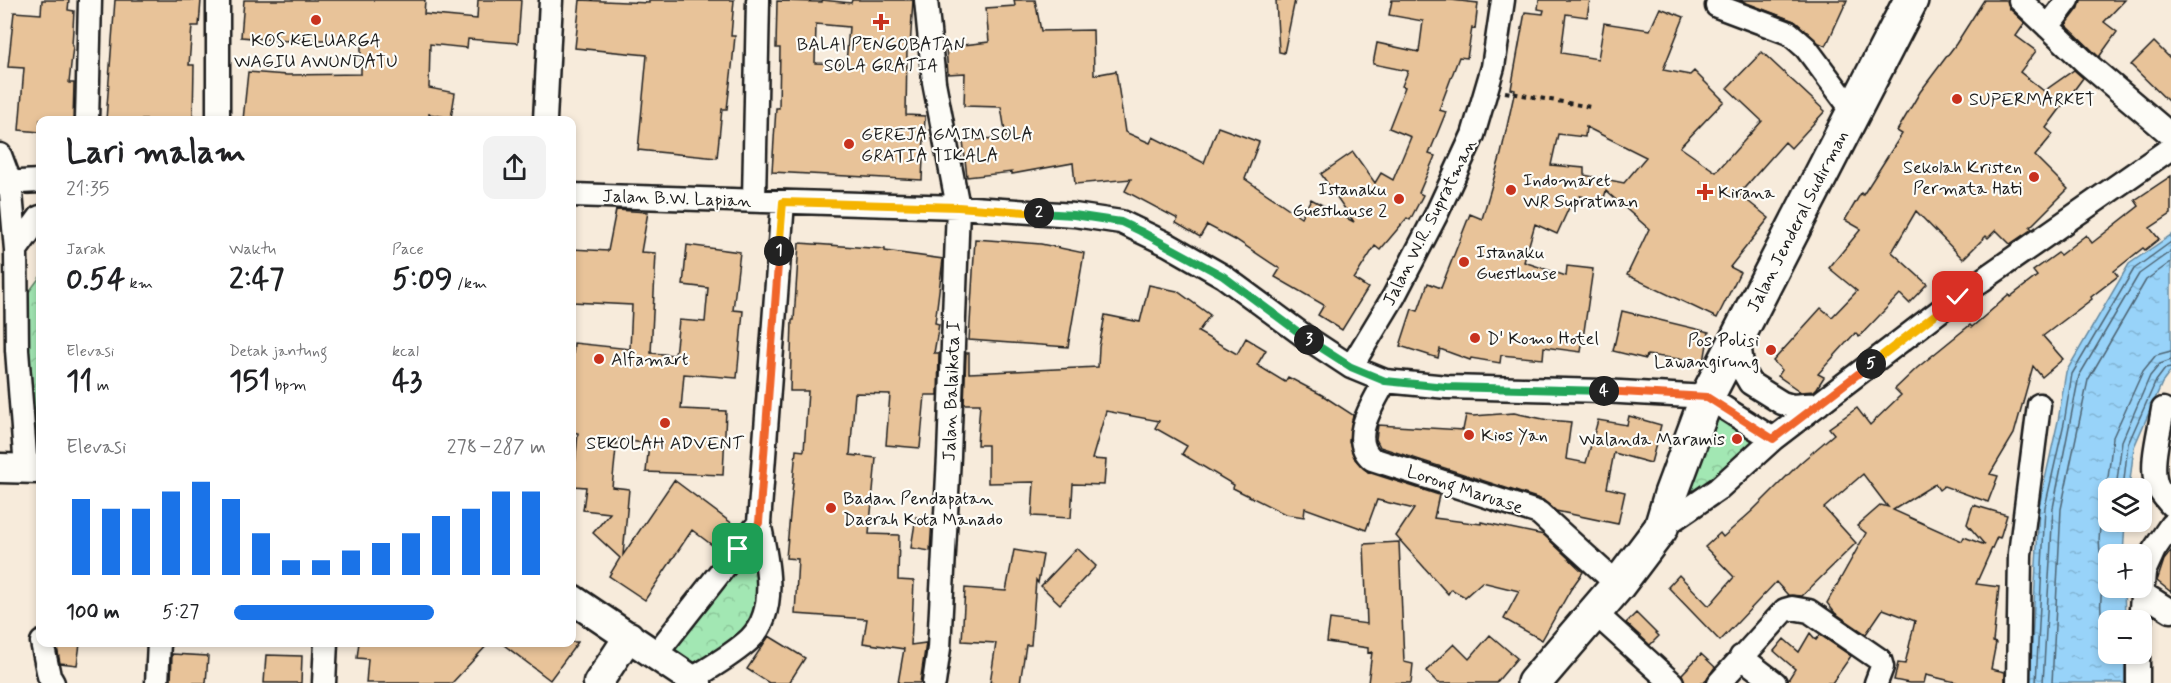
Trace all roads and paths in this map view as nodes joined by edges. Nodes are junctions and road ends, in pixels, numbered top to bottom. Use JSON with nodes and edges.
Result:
{"nodes":[{"id":1,"x":90,"y":0,"type":"edge"},
{"id":2,"x":218,"y":0,"type":"edge"},
{"id":3,"x":551,"y":0,"type":"edge"},
{"id":4,"x":758,"y":0,"type":"edge"},
{"id":5,"x":926,"y":0,"type":"edge"},
{"id":6,"x":1503,"y":0,"type":"edge"},
{"id":7,"x":1911,"y":0,"type":"edge"},
{"id":8,"x":2020,"y":0,"type":"edge"},
{"id":9,"x":2068,"y":0,"type":"edge"},
{"id":10,"x":1717,"y":6,"type":"dead end"},
{"id":11,"x":2048,"y":27,"type":"junction"},
{"id":12,"x":1486,"y":89,"type":"junction"},
{"id":13,"x":1591,"y":107,"type":"dead end"},
{"id":14,"x":1853,"y":111,"type":"junction"},
{"id":15,"x":87,"y":116,"type":"edge"},
{"id":16,"x":218,"y":116,"type":"edge"},
{"id":17,"x":544,"y":116,"type":"edge"},
{"id":18,"x":2171,"y":135,"type":"edge"},
{"id":19,"x":2171,"y":148,"type":"edge"},
{"id":20,"x":0,"y":155,"type":"edge"},
{"id":21,"x":36,"y":181,"type":"edge"},
{"id":22,"x":5,"y":183,"type":"edge"},
{"id":23,"x":576,"y":195,"type":"edge"},
{"id":24,"x":754,"y":200,"type":"junction"},
{"id":25,"x":783,"y":202,"type":"junction"},
{"id":26,"x":958,"y":207,"type":"junction"},
{"id":27,"x":36,"y":222,"type":"edge"},
{"id":28,"x":16,"y":250,"type":"junction"},
{"id":29,"x":1738,"y":336,"type":"junction"},
{"id":30,"x":1351,"y":367,"type":"junction"},
{"id":31,"x":1385,"y":381,"type":"junction"},
{"id":32,"x":1707,"y":397,"type":"junction"},
{"id":33,"x":1819,"y":404,"type":"junction"},
{"id":34,"x":2039,"y":405,"type":"dead end"},
{"id":35,"x":2163,"y":409,"type":"dead end"},
{"id":36,"x":1773,"y":439,"type":"junction"},
{"id":37,"x":22,"y":468,"type":"edge"},
{"id":38,"x":2171,"y":505,"type":"edge"},
{"id":39,"x":759,"y":523,"type":"junction"},
{"id":40,"x":2171,"y":525,"type":"edge"},
{"id":41,"x":1661,"y":528,"type":"junction"},
{"id":42,"x":2152,"y":554,"type":"edge"},
{"id":43,"x":1618,"y":585,"type":"junction"},
{"id":44,"x":2150,"y":598,"type":"edge"},
{"id":45,"x":576,"y":602,"type":"edge"},
{"id":46,"x":2171,"y":611,"type":"edge"},
{"id":47,"x":1594,"y":612,"type":"junction"},
{"id":48,"x":629,"y":636,"type":"junction"},
{"id":49,"x":43,"y":647,"type":"edge"},
{"id":50,"x":159,"y":647,"type":"edge"},
{"id":51,"x":326,"y":647,"type":"edge"},
{"id":52,"x":656,"y":654,"type":"junction"},
{"id":53,"x":1741,"y":657,"type":"junction"},
{"id":54,"x":2138,"y":664,"type":"edge"},
{"id":55,"x":694,"y":681,"type":"edge"},
{"id":56,"x":53,"y":683,"type":"edge"},
{"id":57,"x":157,"y":683,"type":"edge"},
{"id":58,"x":324,"y":683,"type":"edge"},
{"id":59,"x":598,"y":683,"type":"edge"},
{"id":60,"x":934,"y":683,"type":"edge"},
{"id":61,"x":1534,"y":683,"type":"edge"},
{"id":62,"x":1672,"y":683,"type":"edge"},
{"id":63,"x":1719,"y":683,"type":"edge"},
{"id":64,"x":1775,"y":683,"type":"edge"},
{"id":65,"x":1876,"y":683,"type":"edge"},
{"id":66,"x":2018,"y":683,"type":"edge"},
{"id":67,"x":2138,"y":683,"type":"edge"}],
"edges":[{"from":1,"to":15,"type":"street"},
{"from":2,"to":16,"type":"street"},
{"from":3,"to":17,"type":"street"},
{"from":4,"to":24,"type":"street"},
{"from":5,"to":26,"type":"street","name":"Jalan Balaikota I"},
{"from":6,"to":12,"type":"street","name":"Jalan W.R. Supratman"},
{"from":7,"to":14,"type":"highway","name":"Jalan Jenderal Sudirman"},
{"from":8,"to":11,"type":"street"},
{"from":9,"to":11,"type":"street"},
{"from":10,"to":14,"type":"street"},
{"from":11,"to":18,"type":"street"},
{"from":12,"to":13,"type":"path"},
{"from":12,"to":30,"type":"street","name":"Jalan W.R. Supratman"},
{"from":14,"to":29,"type":"highway","name":"Jalan Jenderal Sudirman"},
{"from":19,"to":33,"type":"street"},
{"from":20,"to":22,"type":"street"},
{"from":21,"to":22,"type":"street"},
{"from":22,"to":28,"type":"street"},
{"from":23,"to":24,"type":"street","name":"Jalan B.W. Lapian"},
{"from":24,"to":25,"type":"street","name":"Jalan B.W. Lapian"},
{"from":25,"to":26,"type":"street","name":"Jalan B.W. Lapian"},
{"from":25,"to":39,"type":"street"},
{"from":26,"to":30,"type":"street","name":"Jalan B.W. Lapian"},
{"from":26,"to":60,"type":"street","name":"Jalan Balaikota I"},
{"from":27,"to":28,"type":"street"},
{"from":28,"to":37,"type":"street"},
{"from":29,"to":32,"type":"highway","name":"Jalan Jenderal Sudirman"},
{"from":29,"to":33,"type":"street"},
{"from":30,"to":31,"type":"street","name":"Jalan B.W. Lapian"},
{"from":31,"to":32,"type":"street","name":"Jalan B.W. Lapian"},
{"from":31,"to":43,"type":"street","name":"Lorong Maruase"},
{"from":32,"to":36,"type":"street"},
{"from":32,"to":41,"type":"highway","name":"Jalan Jenderal Sudirman"},
{"from":33,"to":36,"type":"street"},
{"from":34,"to":66,"type":"street"},
{"from":35,"to":38,"type":"street"},
{"from":36,"to":41,"type":"street"},
{"from":39,"to":52,"type":"street"},
{"from":39,"to":55,"type":"street"},
{"from":40,"to":42,"type":"street"},
{"from":41,"to":43,"type":"highway","name":"Jalan Jenderal Sudirman"},
{"from":43,"to":47,"type":"highway","name":"Jalan Jenderal Sudirman"},
{"from":44,"to":46,"type":"street"},
{"from":45,"to":48,"type":"main road"},
{"from":47,"to":61,"type":"highway","name":"Jalan Jenderal Sudirman"},
{"from":47,"to":62,"type":"street"},
{"from":48,"to":52,"type":"main road"},
{"from":48,"to":59,"type":"main road"},
{"from":49,"to":56,"type":"street"},
{"from":50,"to":57,"type":"street"},
{"from":51,"to":58,"type":"street"},
{"from":52,"to":55,"type":"main road"},
{"from":53,"to":63,"type":"street"},
{"from":53,"to":64,"type":"street"},
{"from":53,"to":65,"type":"street"},
{"from":54,"to":67,"type":"street"}]}
